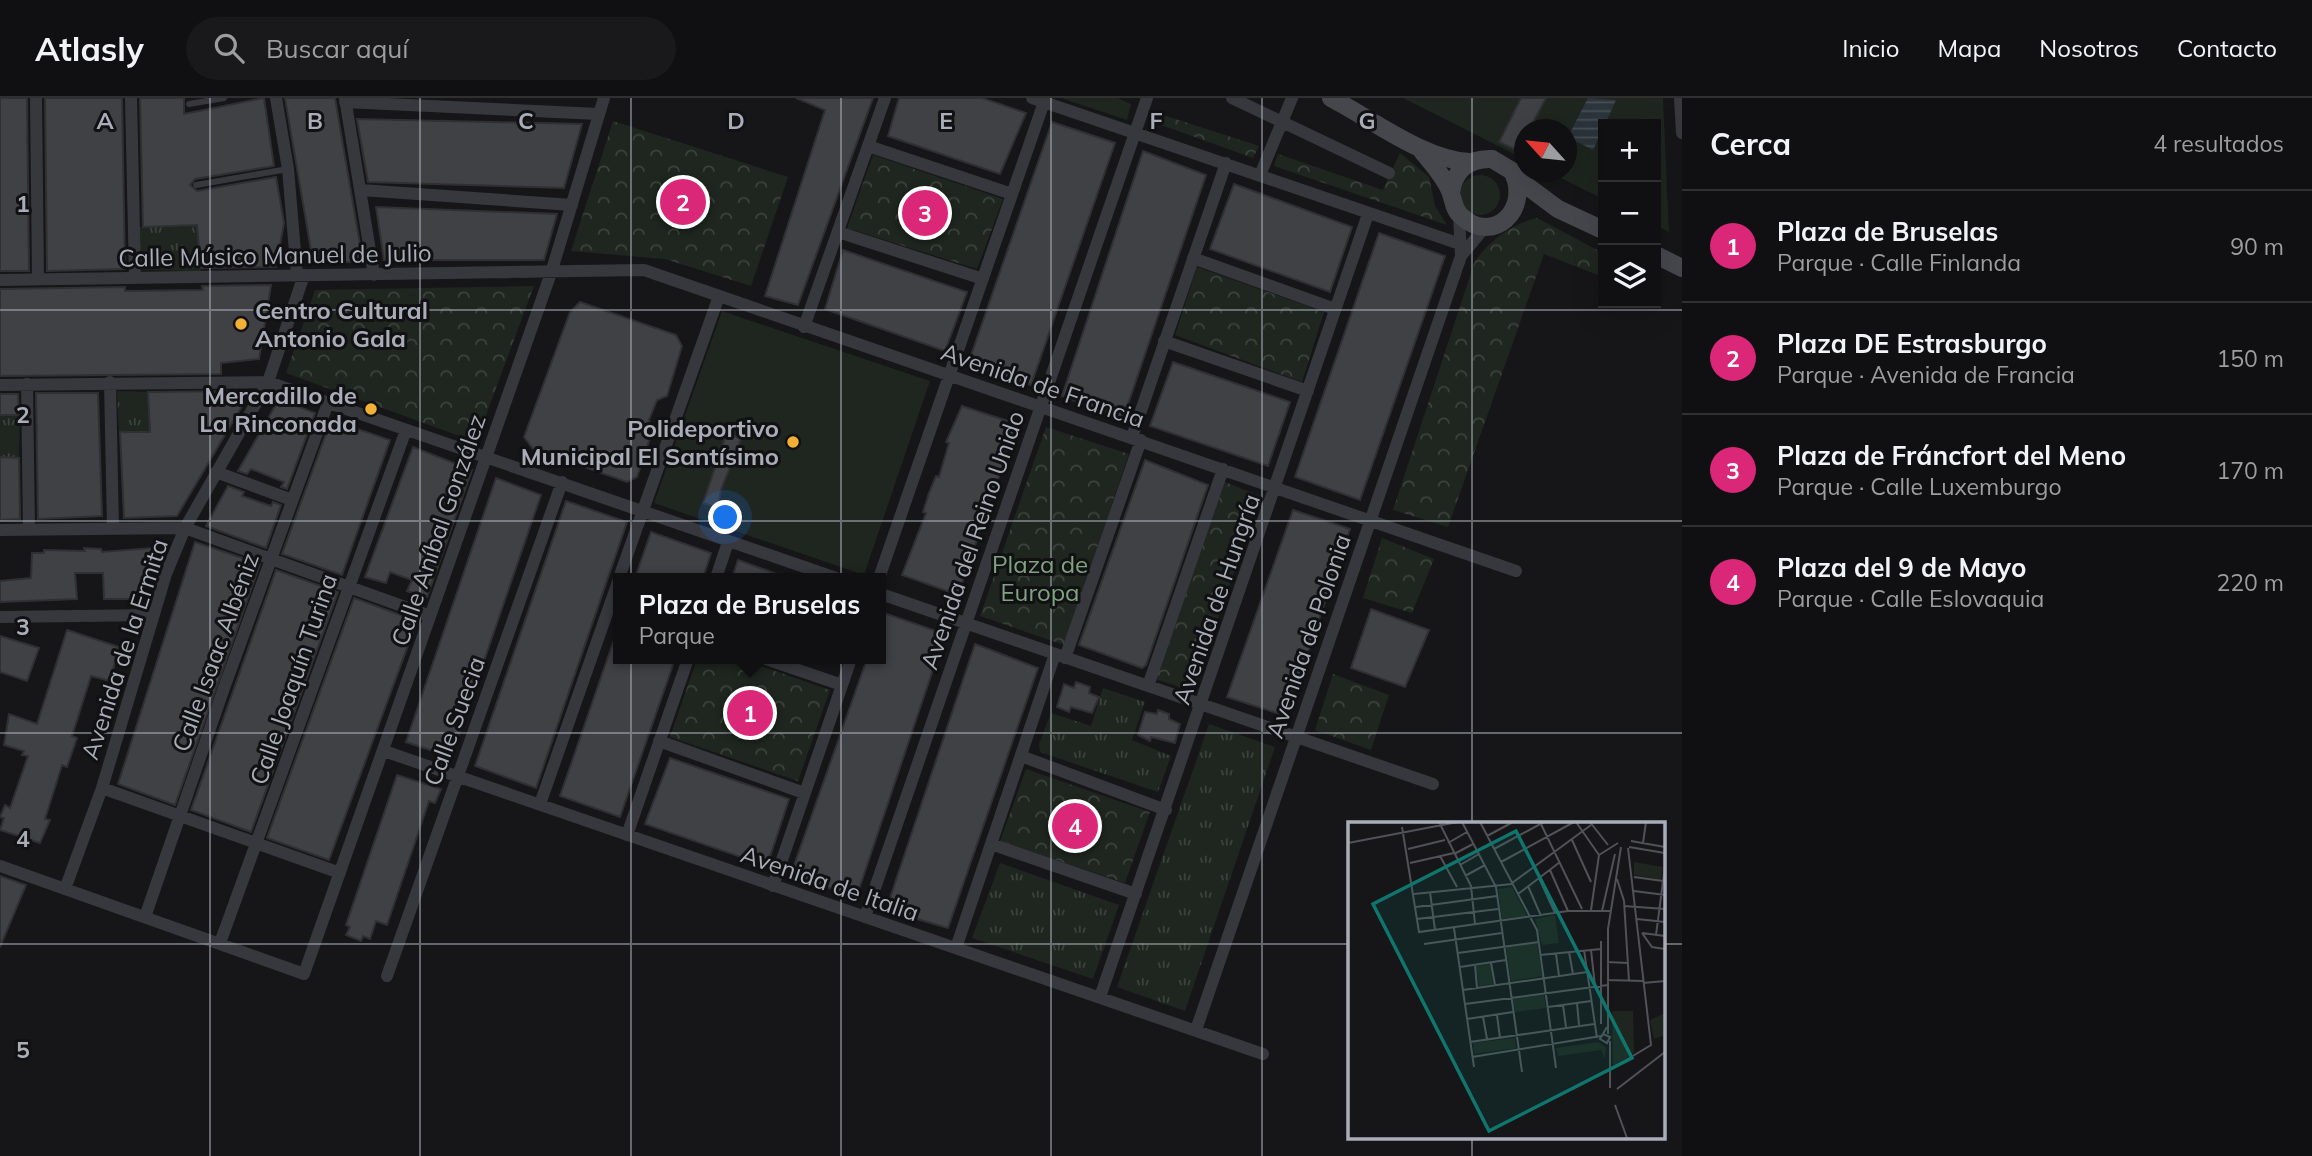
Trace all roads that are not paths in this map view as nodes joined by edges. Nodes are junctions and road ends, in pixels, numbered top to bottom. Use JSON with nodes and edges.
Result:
{"nodes":[{"id":1,"x":36,"y":98,"type":"edge"},
{"id":2,"x":131,"y":98,"type":"edge"},
{"id":3,"x":224,"y":98,"type":"edge"},
{"id":4,"x":276,"y":98,"type":"edge"},
{"id":5,"x":604,"y":98,"type":"edge"},
{"id":6,"x":885,"y":98,"type":"edge"},
{"id":7,"x":1232,"y":98,"type":"edge"},
{"id":8,"x":1292,"y":98,"type":"edge"},
{"id":9,"x":1331,"y":98,"type":"edge"},
{"id":10,"x":1680,"y":98,"type":"edge"},
{"id":11,"x":1145,"y":99,"type":"edge"},
{"id":12,"x":345,"y":100,"type":"edge"},
{"id":13,"x":1038,"y":100,"type":"edge"},
{"id":14,"x":189,"y":104,"type":"dead end"},
{"id":15,"x":598,"y":114,"type":"junction"},
{"id":16,"x":1282,"y":122,"type":"junction"},
{"id":17,"x":1135,"y":132,"type":"junction"},
{"id":18,"x":1682,"y":133,"type":"edge"},
{"id":19,"x":868,"y":146,"type":"junction"},
{"id":20,"x":1422,"y":151,"type":"junction"},
{"id":21,"x":1470,"y":159,"type":"junction"},
{"id":22,"x":1226,"y":163,"type":"junction"},
{"id":23,"x":288,"y":169,"type":"junction"},
{"id":24,"x":1389,"y":173,"type":"dead end"},
{"id":25,"x":1260,"y":175,"type":"junction"},
{"id":26,"x":1514,"y":176,"type":"edge"},
{"id":27,"x":1516,"y":182,"type":"edge"},
{"id":28,"x":1522,"y":182,"type":"edge"},
{"id":29,"x":196,"y":185,"type":"dead end"},
{"id":30,"x":361,"y":190,"type":"junction"},
{"id":31,"x":1451,"y":192,"type":"junction"},
{"id":32,"x":1012,"y":194,"type":"junction"},
{"id":33,"x":572,"y":205,"type":"junction"},
{"id":34,"x":1558,"y":209,"type":"junction"},
{"id":35,"x":1368,"y":214,"type":"junction"},
{"id":36,"x":1511,"y":214,"type":"junction"},
{"id":37,"x":1459,"y":215,"type":"junction"},
{"id":38,"x":1486,"y":226,"type":"junction"},
{"id":39,"x":1598,"y":228,"type":"edge"},
{"id":40,"x":838,"y":232,"type":"junction"},
{"id":41,"x":1460,"y":250,"type":"junction"},
{"id":42,"x":1661,"y":257,"type":"edge"},
{"id":43,"x":1193,"y":258,"type":"junction"},
{"id":44,"x":1681,"y":265,"type":"edge"},
{"id":45,"x":551,"y":273,"type":"junction"},
{"id":46,"x":300,"y":275,"type":"junction"},
{"id":47,"x":374,"y":275,"type":"junction"},
{"id":48,"x":135,"y":277,"type":"junction"},
{"id":49,"x":38,"y":278,"type":"junction"},
{"id":50,"x":983,"y":279,"type":"junction"},
{"id":51,"x":0,"y":280,"type":"edge"},
{"id":52,"x":719,"y":296,"type":"junction"},
{"id":53,"x":1335,"y":309,"type":"junction"},
{"id":54,"x":804,"y":327,"type":"junction"},
{"id":55,"x":1164,"y":341,"type":"junction"},
{"id":56,"x":950,"y":375,"type":"junction"},
{"id":57,"x":110,"y":382,"type":"junction"},
{"id":58,"x":268,"y":382,"type":"junction"},
{"id":59,"x":27,"y":384,"type":"junction"},
{"id":60,"x":0,"y":385,"type":"edge"},
{"id":61,"x":1308,"y":391,"type":"junction"},
{"id":62,"x":328,"y":403,"type":"junction"},
{"id":63,"x":1041,"y":407,"type":"junction"},
{"id":64,"x":406,"y":430,"type":"junction"},
{"id":65,"x":1136,"y":439,"type":"junction"},
{"id":66,"x":486,"y":456,"type":"junction"},
{"id":67,"x":1223,"y":469,"type":"junction"},
{"id":68,"x":216,"y":472,"type":"junction"},
{"id":69,"x":562,"y":482,"type":"junction"},
{"id":70,"x":1276,"y":487,"type":"junction"},
{"id":71,"x":292,"y":500,"type":"junction"},
{"id":72,"x":642,"y":511,"type":"junction"},
{"id":73,"x":1370,"y":519,"type":"junction"},
{"id":74,"x":185,"y":528,"type":"junction"},
{"id":75,"x":0,"y":530,"type":"edge"},
{"id":76,"x":29,"y":530,"type":"junction"},
{"id":77,"x":113,"y":530,"type":"junction"},
{"id":78,"x":728,"y":541,"type":"junction"},
{"id":79,"x":271,"y":560,"type":"junction"},
{"id":80,"x":1517,"y":571,"type":"dead end"},
{"id":81,"x":621,"y":573,"type":"edge"},
{"id":82,"x":718,"y":573,"type":"edge"},
{"id":83,"x":821,"y":573,"type":"edge"},
{"id":84,"x":881,"y":573,"type":"edge"},
{"id":85,"x":348,"y":587,"type":"junction"},
{"id":86,"x":613,"y":596,"type":"edge"},
{"id":87,"x":886,"y":596,"type":"edge"},
{"id":88,"x":154,"y":615,"type":"junction"},
{"id":89,"x":430,"y":616,"type":"junction"},
{"id":90,"x":0,"y":617,"type":"edge"},
{"id":91,"x":965,"y":622,"type":"junction"},
{"id":92,"x":1060,"y":656,"type":"junction"},
{"id":93,"x":686,"y":664,"type":"edge"},
{"id":94,"x":781,"y":664,"type":"edge"},
{"id":95,"x":849,"y":664,"type":"edge"},
{"id":96,"x":842,"y":685,"type":"junction"},
{"id":97,"x":1148,"y":686,"type":"junction"},
{"id":98,"x":1202,"y":705,"type":"junction"},
{"id":99,"x":1297,"y":736,"type":"junction"},
{"id":100,"x":659,"y":741,"type":"junction"},
{"id":101,"x":384,"y":751,"type":"junction"},
{"id":102,"x":1021,"y":756,"type":"junction"},
{"id":103,"x":457,"y":775,"type":"junction"},
{"id":104,"x":1433,"y":784,"type":"dead end"},
{"id":105,"x":102,"y":788,"type":"junction"},
{"id":106,"x":804,"y":793,"type":"junction"},
{"id":107,"x":540,"y":804,"type":"junction"},
{"id":108,"x":1166,"y":810,"type":"junction"},
{"id":109,"x":180,"y":816,"type":"junction"},
{"id":110,"x":627,"y":835,"type":"junction"},
{"id":111,"x":257,"y":843,"type":"junction"},
{"id":112,"x":991,"y":844,"type":"junction"},
{"id":113,"x":0,"y":866,"type":"edge"},
{"id":114,"x":340,"y":873,"type":"junction"},
{"id":115,"x":773,"y":886,"type":"junction"},
{"id":116,"x":65,"y":889,"type":"junction"},
{"id":117,"x":1136,"y":894,"type":"junction"},
{"id":118,"x":145,"y":917,"type":"junction"},
{"id":119,"x":865,"y":918,"type":"junction"},
{"id":120,"x":220,"y":943,"type":"junction"},
{"id":121,"x":956,"y":948,"type":"junction"},
{"id":122,"x":387,"y":976,"type":"dead end"},
{"id":123,"x":1100,"y":997,"type":"junction"},
{"id":124,"x":1196,"y":1030,"type":"junction"},
{"id":125,"x":1263,"y":1054,"type":"dead end"}],
"edges":[{"from":1,"to":49,"type":"street"},
{"from":2,"to":48,"type":"street"},
{"from":3,"to":14,"type":"lane"},
{"from":4,"to":23,"type":"street"},
{"from":5,"to":15,"type":"street","name":"Calle Aníbal González"},
{"from":6,"to":19,"type":"street"},
{"from":7,"to":16,"type":"street"},
{"from":8,"to":16,"type":"street"},
{"from":9,"to":20,"type":"main road"},
{"from":10,"to":18,"type":"street"},
{"from":11,"to":17,"type":"street","name":"Avenida del Reino Unido"},
{"from":12,"to":15,"type":"street"},
{"from":12,"to":30,"type":"street"},
{"from":13,"to":17,"type":"street"},
{"from":13,"to":32,"type":"street"},
{"from":15,"to":33,"type":"street","name":"Calle Aníbal González"},
{"from":16,"to":24,"type":"street"},
{"from":16,"to":25,"type":"street"},
{"from":17,"to":22,"type":"street"},
{"from":17,"to":63,"type":"street","name":"Avenida del Reino Unido"},
{"from":19,"to":32,"type":"street"},
{"from":19,"to":40,"type":"street"},
{"from":20,"to":21,"type":"main road"},
{"from":20,"to":31,"type":"main road"},
{"from":21,"to":26,"type":"main road"},
{"from":21,"to":31,"type":"main road"},
{"from":22,"to":25,"type":"street"},
{"from":22,"to":43,"type":"street"},
{"from":23,"to":29,"type":"lane"},
{"from":23,"to":46,"type":"street"},
{"from":25,"to":35,"type":"street"},
{"from":27,"to":36,"type":"main road"},
{"from":28,"to":34,"type":"main road"},
{"from":30,"to":33,"type":"street"},
{"from":30,"to":47,"type":"street"},
{"from":31,"to":37,"type":"main road"},
{"from":32,"to":50,"type":"street"},
{"from":33,"to":45,"type":"street","name":"Calle Aníbal González"},
{"from":34,"to":36,"type":"main road"},
{"from":34,"to":39,"type":"main road"},
{"from":35,"to":41,"type":"street"},
{"from":35,"to":53,"type":"street","name":"Avenida de Hungría"},
{"from":36,"to":38,"type":"main road"},
{"from":37,"to":38,"type":"main road"},
{"from":37,"to":41,"type":"street","name":"Avenida de Polonia"},
{"from":38,"to":41,"type":"street","name":"Avenida de Polonia"},
{"from":40,"to":50,"type":"street"},
{"from":40,"to":54,"type":"street"},
{"from":41,"to":73,"type":"street","name":"Avenida de Polonia"},
{"from":42,"to":44,"type":"main road"},
{"from":43,"to":53,"type":"street"},
{"from":43,"to":55,"type":"street"},
{"from":45,"to":47,"type":"street","name":"Calle Músico Manuel de Julio"},
{"from":45,"to":52,"type":"street","name":"Avenida de Francia"},
{"from":45,"to":66,"type":"street","name":"Calle Aníbal González"},
{"from":46,"to":47,"type":"street","name":"Calle Músico Manuel de Julio"},
{"from":46,"to":48,"type":"street","name":"Calle Músico Manuel de Julio"},
{"from":46,"to":58,"type":"street","name":"Avenida de la Ermita"},
{"from":48,"to":49,"type":"street","name":"Calle Músico Manuel de Julio"},
{"from":49,"to":51,"type":"street","name":"Calle Músico Manuel de Julio"},
{"from":50,"to":56,"type":"street"},
{"from":52,"to":54,"type":"street","name":"Avenida de Francia"},
{"from":52,"to":72,"type":"street"},
{"from":53,"to":61,"type":"street","name":"Avenida de Hungría"},
{"from":54,"to":56,"type":"street","name":"Avenida de Francia"},
{"from":55,"to":61,"type":"street"},
{"from":55,"to":65,"type":"street"},
{"from":56,"to":63,"type":"street","name":"Avenida de Francia"},
{"from":56,"to":84,"type":"street"},
{"from":57,"to":58,"type":"street"},
{"from":57,"to":59,"type":"street"},
{"from":57,"to":77,"type":"street"},
{"from":58,"to":62,"type":"street"},
{"from":58,"to":68,"type":"street","name":"Avenida de la Ermita"},
{"from":59,"to":60,"type":"street"},
{"from":59,"to":76,"type":"street"},
{"from":61,"to":70,"type":"street","name":"Avenida de Hungría"},
{"from":62,"to":64,"type":"street"},
{"from":62,"to":71,"type":"street","name":"Calle Isaac Albéniz"},
{"from":63,"to":65,"type":"street","name":"Avenida de Francia"},
{"from":63,"to":91,"type":"street","name":"Avenida del Reino Unido"},
{"from":64,"to":66,"type":"street"},
{"from":64,"to":85,"type":"street","name":"Calle Joaquín Turina"},
{"from":65,"to":67,"type":"street","name":"Avenida de Francia"},
{"from":65,"to":92,"type":"street"},
{"from":66,"to":69,"type":"street"},
{"from":66,"to":89,"type":"street","name":"Calle Aníbal González"},
{"from":67,"to":70,"type":"street","name":"Avenida de Francia"},
{"from":67,"to":97,"type":"street"},
{"from":68,"to":71,"type":"street"},
{"from":68,"to":74,"type":"street","name":"Avenida de la Ermita"},
{"from":69,"to":72,"type":"street"},
{"from":69,"to":103,"type":"street","name":"Calle Suecia"},
{"from":70,"to":73,"type":"street","name":"Avenida de Francia"},
{"from":70,"to":98,"type":"street","name":"Avenida de Hungría"},
{"from":71,"to":79,"type":"street","name":"Calle Isaac Albéniz"},
{"from":72,"to":78,"type":"street"},
{"from":72,"to":81,"type":"street"},
{"from":73,"to":80,"type":"street","name":"Avenida de Francia"},
{"from":73,"to":99,"type":"street","name":"Avenida de Polonia"},
{"from":74,"to":77,"type":"street"},
{"from":74,"to":79,"type":"street"},
{"from":74,"to":88,"type":"street","name":"Avenida de la Ermita"},
{"from":75,"to":76,"type":"street"},
{"from":76,"to":77,"type":"street"},
{"from":78,"to":82,"type":"street"},
{"from":78,"to":83,"type":"street"},
{"from":79,"to":85,"type":"street"},
{"from":79,"to":109,"type":"street","name":"Calle Isaac Albéniz"},
{"from":85,"to":89,"type":"street"},
{"from":85,"to":111,"type":"street","name":"Calle Joaquín Turina"},
{"from":86,"to":107,"type":"street"},
{"from":87,"to":91,"type":"street"},
{"from":88,"to":90,"type":"street"},
{"from":88,"to":105,"type":"street","name":"Avenida de la Ermita"},
{"from":89,"to":101,"type":"street","name":"Calle Aníbal González"},
{"from":91,"to":92,"type":"street"},
{"from":91,"to":119,"type":"street","name":"Avenida del Reino Unido"},
{"from":92,"to":97,"type":"street"},
{"from":92,"to":102,"type":"street"},
{"from":93,"to":100,"type":"street"},
{"from":94,"to":96,"type":"street"},
{"from":95,"to":96,"type":"street"},
{"from":96,"to":106,"type":"street"},
{"from":97,"to":98,"type":"street"},
{"from":98,"to":99,"type":"street"},
{"from":98,"to":108,"type":"street","name":"Avenida de Hungría"},
{"from":99,"to":104,"type":"street"},
{"from":99,"to":124,"type":"street","name":"Avenida de Polonia"},
{"from":100,"to":106,"type":"street"},
{"from":100,"to":110,"type":"street"},
{"from":101,"to":103,"type":"street","name":"Avenida de Italia"},
{"from":101,"to":114,"type":"street","name":"Calle Aníbal González"},
{"from":102,"to":108,"type":"street"},
{"from":102,"to":112,"type":"street"},
{"from":103,"to":107,"type":"street","name":"Avenida de Italia"},
{"from":103,"to":122,"type":"street","name":"Calle Suecia"},
{"from":105,"to":109,"type":"street"},
{"from":105,"to":116,"type":"street","name":"Avenida de la Ermita"},
{"from":106,"to":115,"type":"street"},
{"from":107,"to":110,"type":"street","name":"Avenida de Italia"},
{"from":108,"to":117,"type":"street","name":"Avenida de Hungría"},
{"from":109,"to":111,"type":"street"},
{"from":109,"to":118,"type":"street","name":"Calle Isaac Albéniz"},
{"from":110,"to":115,"type":"street","name":"Avenida de Italia"},
{"from":111,"to":114,"type":"street"},
{"from":111,"to":120,"type":"street","name":"Calle Joaquín Turina"},
{"from":112,"to":117,"type":"street"},
{"from":112,"to":121,"type":"street"},
{"from":113,"to":116,"type":"street"},
{"from":114,"to":120,"type":"street","name":"Calle Aníbal González"},
{"from":115,"to":119,"type":"street","name":"Avenida de Italia"},
{"from":116,"to":118,"type":"street"},
{"from":117,"to":123,"type":"street","name":"Avenida de Hungría"},
{"from":118,"to":120,"type":"street"},
{"from":119,"to":121,"type":"street","name":"Avenida de Italia"},
{"from":121,"to":123,"type":"street","name":"Avenida de Italia"},
{"from":123,"to":124,"type":"street","name":"Avenida de Italia"},
{"from":124,"to":125,"type":"street","name":"Avenida de Italia"}]}
